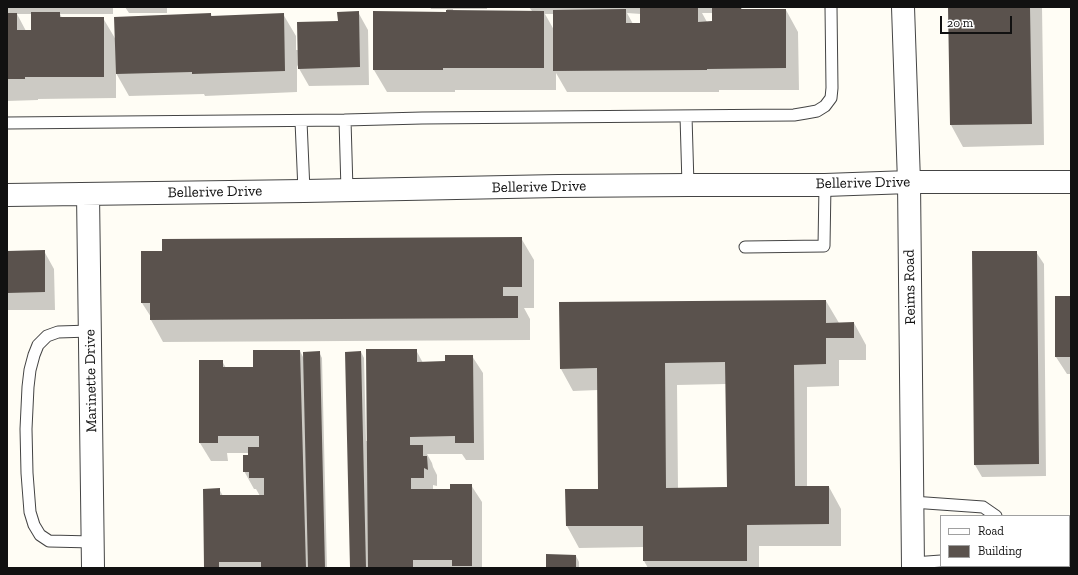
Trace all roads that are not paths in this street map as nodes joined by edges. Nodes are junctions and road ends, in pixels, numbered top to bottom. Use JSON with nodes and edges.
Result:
{"nodes":[{"id":1,"x":831,"y":7,"type":"edge"},
{"id":2,"x":903,"y":7,"type":"edge"},
{"id":3,"x":686,"y":116,"type":"junction"},
{"id":4,"x":301,"y":120,"type":"junction"},
{"id":5,"x":345,"y":120,"type":"junction"},
{"id":6,"x":7,"y":123,"type":"edge"},
{"id":7,"x":909,"y":182,"type":"junction"},
{"id":8,"x":1071,"y":182,"type":"edge"},
{"id":9,"x":688,"y":185,"type":"junction"},
{"id":10,"x":825,"y":185,"type":"junction"},
{"id":11,"x":347,"y":190,"type":"junction"},
{"id":12,"x":304,"y":191,"type":"junction"},
{"id":13,"x":88,"y":194,"type":"junction"},
{"id":14,"x":7,"y":195,"type":"edge"},
{"id":15,"x":745,"y":247,"type":"dead end"},
{"id":16,"x":90,"y":331,"type":"junction"},
{"id":17,"x":912,"y":502,"type":"junction"},
{"id":18,"x":995,"y":515,"type":"edge"},
{"id":19,"x":93,"y":542,"type":"junction"},
{"id":20,"x":940,"y":561,"type":"edge"},
{"id":21,"x":913,"y":566,"type":"edge"},
{"id":22,"x":93,"y":568,"type":"edge"}],
"edges":[{"from":1,"to":3,"type":"lane"},
{"from":2,"to":7,"type":"street","name":"Reims Road"},
{"from":3,"to":5,"type":"lane"},
{"from":3,"to":9,"type":"lane"},
{"from":4,"to":5,"type":"lane"},
{"from":4,"to":6,"type":"lane"},
{"from":4,"to":12,"type":"lane"},
{"from":5,"to":11,"type":"lane"},
{"from":7,"to":8,"type":"street","name":"Bellerive Drive"},
{"from":7,"to":10,"type":"street","name":"Bellerive Drive"},
{"from":7,"to":17,"type":"street","name":"Reims Road"},
{"from":9,"to":10,"type":"street","name":"Bellerive Drive"},
{"from":9,"to":11,"type":"street","name":"Bellerive Drive"},
{"from":10,"to":15,"type":"lane"},
{"from":11,"to":12,"type":"street","name":"Bellerive Drive"},
{"from":12,"to":13,"type":"street","name":"Bellerive Drive"},
{"from":13,"to":14,"type":"street","name":"Bellerive Drive"},
{"from":13,"to":16,"type":"street","name":"Marinette Drive"},
{"from":16,"to":19,"type":"street","name":"Marinette Drive"},
{"from":16,"to":19,"type":"lane"},
{"from":17,"to":18,"type":"lane"},
{"from":17,"to":21,"type":"street","name":"Reims Road"},
{"from":19,"to":22,"type":"street","name":"Marinette Drive"},
{"from":20,"to":21,"type":"lane"}]}
